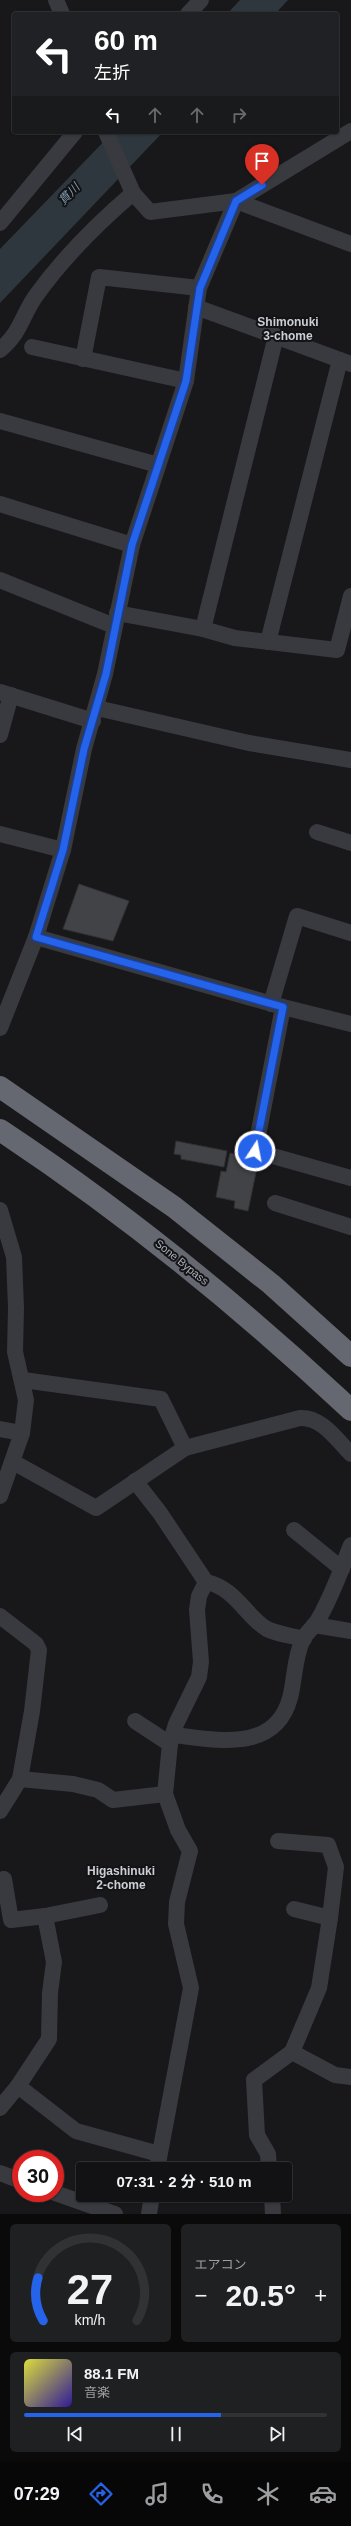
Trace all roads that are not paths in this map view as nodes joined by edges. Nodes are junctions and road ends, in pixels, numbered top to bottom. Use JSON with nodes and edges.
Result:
{"nodes":[{"id":1,"x":56,"y":0,"type":"edge"},
{"id":2,"x":201,"y":0,"type":"edge"},
{"id":3,"x":61,"y":12,"type":"edge"},
{"id":4,"x":190,"y":12,"type":"edge"},
{"id":5,"x":351,"y":131,"type":"edge"},
{"id":6,"x":73,"y":134,"type":"edge"},
{"id":7,"x":107,"y":134,"type":"edge"},
{"id":8,"x":131,"y":189,"type":"junction"},
{"id":9,"x":236,"y":201,"type":"junction"},
{"id":10,"x":0,"y":223,"type":"edge"},
{"id":11,"x":351,"y":244,"type":"edge"},
{"id":12,"x":200,"y":288,"type":"junction"},
{"id":13,"x":196,"y":307,"type":"junction"},
{"id":14,"x":276,"y":336,"type":"junction"},
{"id":15,"x":32,"y":347,"type":"dead end"},
{"id":16,"x":0,"y":350,"type":"edge"},
{"id":17,"x":83,"y":359,"type":"junction"},
{"id":18,"x":346,"y":362,"type":"edge"},
{"id":19,"x":186,"y":381,"type":"junction"},
{"id":20,"x":0,"y":421,"type":"edge"},
{"id":21,"x":158,"y":465,"type":"junction"},
{"id":22,"x":0,"y":504,"type":"edge"},
{"id":23,"x":132,"y":545,"type":"junction"},
{"id":24,"x":0,"y":580,"type":"edge"},
{"id":25,"x":351,"y":596,"type":"edge"},
{"id":26,"x":116,"y":620,"type":"junction"},
{"id":27,"x":203,"y":629,"type":"junction"},
{"id":28,"x":268,"y":642,"type":"junction"},
{"id":29,"x":5,"y":693,"type":"edge"},
{"id":30,"x":95,"y":715,"type":"junction"},
{"id":31,"x":0,"y":735,"type":"edge"},
{"id":32,"x":351,"y":760,"type":"edge"},
{"id":33,"x":317,"y":832,"type":"dead end"},
{"id":34,"x":0,"y":834,"type":"edge"},
{"id":35,"x":351,"y":843,"type":"edge"},
{"id":36,"x":63,"y":850,"type":"junction"},
{"id":37,"x":351,"y":933,"type":"edge"},
{"id":38,"x":36,"y":937,"type":"junction"},
{"id":39,"x":277,"y":1006,"type":"junction"},
{"id":40,"x":351,"y":1024,"type":"edge"},
{"id":41,"x":0,"y":1028,"type":"edge"},
{"id":42,"x":0,"y":1087,"type":"edge"},
{"id":43,"x":0,"y":1130,"type":"edge"},
{"id":44,"x":351,"y":1178,"type":"edge"},
{"id":45,"x":275,"y":1204,"type":"dead end"},
{"id":46,"x":0,"y":1210,"type":"edge"},
{"id":47,"x":351,"y":1227,"type":"edge"},
{"id":48,"x":8,"y":1350,"type":"edge"},
{"id":49,"x":351,"y":1356,"type":"edge"},
{"id":50,"x":23,"y":1380,"type":"junction"},
{"id":51,"x":351,"y":1410,"type":"edge"},
{"id":52,"x":0,"y":1429,"type":"edge"},
{"id":53,"x":22,"y":1433,"type":"junction"},
{"id":54,"x":185,"y":1448,"type":"junction"},
{"id":55,"x":351,"y":1454,"type":"edge"},
{"id":56,"x":13,"y":1462,"type":"junction"},
{"id":57,"x":135,"y":1481,"type":"junction"},
{"id":58,"x":0,"y":1496,"type":"edge"},
{"id":59,"x":294,"y":1530,"type":"dead end"},
{"id":60,"x":351,"y":1545,"type":"edge"},
{"id":61,"x":342,"y":1569,"type":"junction"},
{"id":62,"x":206,"y":1582,"type":"junction"},
{"id":63,"x":0,"y":1616,"type":"edge"},
{"id":64,"x":314,"y":1625,"type":"junction"},
{"id":65,"x":351,"y":1631,"type":"edge"},
{"id":66,"x":304,"y":1639,"type":"junction"},
{"id":67,"x":135,"y":1721,"type":"dead end"},
{"id":68,"x":172,"y":1740,"type":"junction"},
{"id":69,"x":20,"y":1779,"type":"junction"},
{"id":70,"x":165,"y":1794,"type":"junction"},
{"id":71,"x":0,"y":1811,"type":"edge"},
{"id":72,"x":278,"y":1841,"type":"dead end"},
{"id":73,"x":4,"y":1879,"type":"dead end"},
{"id":74,"x":100,"y":1905,"type":"dead end"},
{"id":75,"x":294,"y":1910,"type":"dead end"},
{"id":76,"x":45,"y":1916,"type":"junction"},
{"id":77,"x":330,"y":1918,"type":"junction"},
{"id":78,"x":292,"y":2052,"type":"junction"},
{"id":79,"x":351,"y":2077,"type":"edge"},
{"id":80,"x":18,"y":2086,"type":"junction"},
{"id":81,"x":0,"y":2108,"type":"edge"},
{"id":82,"x":158,"y":2162,"type":"edge"},
{"id":83,"x":269,"y":2162,"type":"edge"},
{"id":84,"x":0,"y":2173,"type":"edge"},
{"id":85,"x":12,"y":2178,"type":"edge"},
{"id":86,"x":64,"y":2196,"type":"edge"},
{"id":87,"x":151,"y":2202,"type":"edge"},
{"id":88,"x":272,"y":2202,"type":"edge"},
{"id":89,"x":115,"y":2214,"type":"edge"},
{"id":90,"x":149,"y":2214,"type":"edge"},
{"id":91,"x":273,"y":2214,"type":"edge"}],
"edges":[{"from":1,"to":3,"type":"street"},
{"from":2,"to":4,"type":"street"},
{"from":5,"to":9,"type":"street"},
{"from":6,"to":10,"type":"street"},
{"from":7,"to":8,"type":"street"},
{"from":8,"to":9,"type":"street"},
{"from":8,"to":16,"type":"street"},
{"from":9,"to":11,"type":"street"},
{"from":9,"to":12,"type":"street"},
{"from":12,"to":13,"type":"street"},
{"from":12,"to":17,"type":"street"},
{"from":13,"to":14,"type":"street"},
{"from":13,"to":19,"type":"street"},
{"from":14,"to":18,"type":"street"},
{"from":14,"to":27,"type":"street"},
{"from":15,"to":17,"type":"street"},
{"from":17,"to":19,"type":"street"},
{"from":18,"to":28,"type":"street"},
{"from":19,"to":21,"type":"street"},
{"from":20,"to":21,"type":"street"},
{"from":21,"to":23,"type":"street"},
{"from":22,"to":23,"type":"street"},
{"from":23,"to":26,"type":"street"},
{"from":24,"to":26,"type":"street"},
{"from":25,"to":28,"type":"street"},
{"from":26,"to":27,"type":"street"},
{"from":26,"to":30,"type":"street"},
{"from":27,"to":28,"type":"street"},
{"from":29,"to":30,"type":"street"},
{"from":29,"to":31,"type":"street"},
{"from":30,"to":32,"type":"street"},
{"from":30,"to":36,"type":"street"},
{"from":33,"to":35,"type":"street"},
{"from":34,"to":36,"type":"street"},
{"from":36,"to":38,"type":"street"},
{"from":37,"to":39,"type":"street"},
{"from":38,"to":39,"type":"street"},
{"from":38,"to":41,"type":"street"},
{"from":39,"to":40,"type":"street"},
{"from":39,"to":44,"type":"street"},
{"from":42,"to":49,"type":"highway"},
{"from":43,"to":51,"type":"highway","name":"Sone Bypass"},
{"from":45,"to":47,"type":"street"},
{"from":46,"to":48,"type":"street"},
{"from":48,"to":50,"type":"street"},
{"from":50,"to":53,"type":"street"},
{"from":50,"to":54,"type":"street"},
{"from":52,"to":53,"type":"street"},
{"from":53,"to":56,"type":"street"},
{"from":54,"to":55,"type":"street"},
{"from":54,"to":57,"type":"street"},
{"from":56,"to":57,"type":"street"},
{"from":56,"to":58,"type":"street"},
{"from":57,"to":62,"type":"street"},
{"from":59,"to":61,"type":"street"},
{"from":60,"to":61,"type":"street"},
{"from":61,"to":64,"type":"street"},
{"from":62,"to":66,"type":"street"},
{"from":62,"to":68,"type":"street"},
{"from":63,"to":69,"type":"street"},
{"from":64,"to":65,"type":"street"},
{"from":64,"to":66,"type":"street"},
{"from":66,"to":68,"type":"street"},
{"from":67,"to":68,"type":"street"},
{"from":68,"to":70,"type":"street"},
{"from":69,"to":70,"type":"street"},
{"from":69,"to":71,"type":"street"},
{"from":70,"to":82,"type":"street"},
{"from":72,"to":77,"type":"street"},
{"from":73,"to":76,"type":"street"},
{"from":74,"to":76,"type":"street"},
{"from":75,"to":77,"type":"street"},
{"from":76,"to":80,"type":"street"},
{"from":77,"to":78,"type":"street"},
{"from":78,"to":79,"type":"street"},
{"from":78,"to":83,"type":"street"},
{"from":80,"to":81,"type":"street"},
{"from":80,"to":82,"type":"street"},
{"from":84,"to":85,"type":"street"},
{"from":86,"to":89,"type":"street"},
{"from":87,"to":90,"type":"street"},
{"from":88,"to":91,"type":"street"}]}
